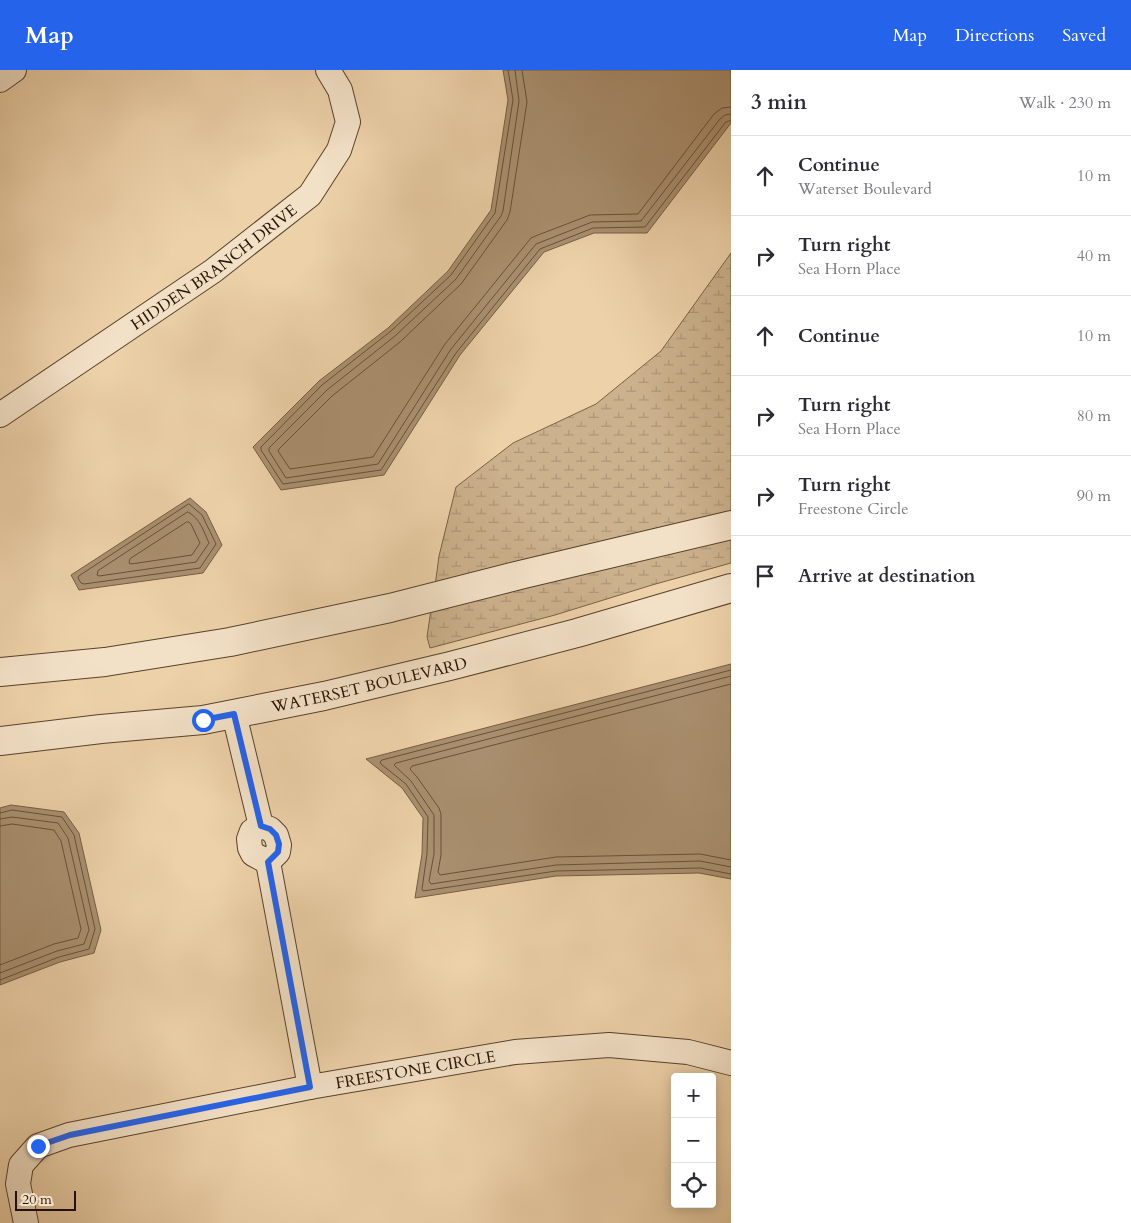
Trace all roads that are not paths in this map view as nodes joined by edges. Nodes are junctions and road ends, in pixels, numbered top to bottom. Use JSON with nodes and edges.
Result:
{"nodes":[{"id":1,"x":14,"y":70,"type":"edge"},
{"id":2,"x":328,"y":70,"type":"edge"},
{"id":3,"x":0,"y":80,"type":"edge"},
{"id":4,"x":0,"y":415,"type":"edge"},
{"id":5,"x":731,"y":525,"type":"edge"},
{"id":6,"x":731,"y":588,"type":"edge"},
{"id":7,"x":0,"y":672,"type":"edge"},
{"id":8,"x":234,"y":714,"type":"junction"},
{"id":9,"x":0,"y":741,"type":"edge"},
{"id":10,"x":731,"y":1063,"type":"edge"},
{"id":11,"x":310,"y":1087,"type":"junction"},
{"id":12,"x":26,"y":1223,"type":"edge"}],
"edges":[{"from":1,"to":3,"type":"street"},
{"from":2,"to":4,"type":"street","name":"HIDDEN BRANCH DRIVE"},
{"from":5,"to":7,"type":"street"},
{"from":6,"to":8,"type":"street","name":"WATERSET BOULEVARD"},
{"from":8,"to":9,"type":"street","name":"WATERSET BOULEVARD"},
{"from":8,"to":11,"type":"street"},
{"from":10,"to":11,"type":"street","name":"FREESTONE CIRCLE"},
{"from":11,"to":12,"type":"street","name":"FREESTONE CIRCLE"}]}
